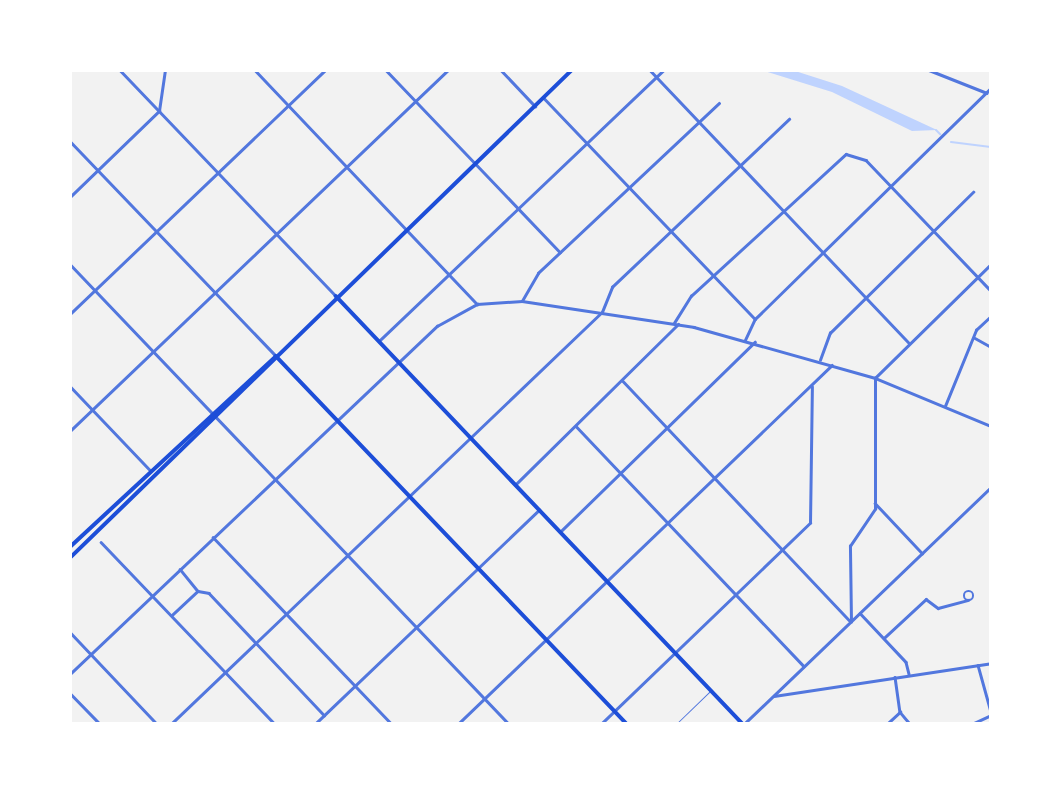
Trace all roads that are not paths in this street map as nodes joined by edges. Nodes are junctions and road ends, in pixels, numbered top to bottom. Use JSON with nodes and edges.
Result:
{"nodes":[{"id":1,"x":120,"y":70,"type":"edge"},
{"id":2,"x":165,"y":70,"type":"edge"},
{"id":3,"x":255,"y":70,"type":"edge"},
{"id":4,"x":325,"y":70,"type":"edge"},
{"id":5,"x":386,"y":70,"type":"edge"},
{"id":6,"x":447,"y":70,"type":"edge"},
{"id":7,"x":501,"y":70,"type":"edge"},
{"id":8,"x":570,"y":70,"type":"edge"},
{"id":9,"x":650,"y":70,"type":"edge"},
{"id":10,"x":664,"y":70,"type":"edge"},
{"id":11,"x":929,"y":70,"type":"edge"},
{"id":12,"x":656,"y":76,"type":"junction"},
{"id":13,"x":991,"y":88,"type":"edge"},
{"id":14,"x":987,"y":93,"type":"junction"},
{"id":15,"x":543,"y":97,"type":"junction"},
{"id":16,"x":415,"y":101,"type":"junction"},
{"id":17,"x":719,"y":103,"type":"dead end"},
{"id":18,"x":288,"y":106,"type":"junction"},
{"id":19,"x":534,"y":106,"type":"junction"},
{"id":20,"x":159,"y":111,"type":"junction"},
{"id":21,"x":789,"y":119,"type":"dead end"},
{"id":22,"x":698,"y":121,"type":"junction"},
{"id":23,"x":70,"y":141,"type":"edge"},
{"id":24,"x":587,"y":143,"type":"junction"},
{"id":25,"x":475,"y":162,"type":"junction"},
{"id":26,"x":347,"y":166,"type":"junction"},
{"id":27,"x":740,"y":166,"type":"junction"},
{"id":28,"x":98,"y":171,"type":"junction"},
{"id":29,"x":218,"y":172,"type":"junction"},
{"id":30,"x":629,"y":187,"type":"junction"},
{"id":31,"x":894,"y":188,"type":"junction"},
{"id":32,"x":973,"y":192,"type":"dead end"},
{"id":33,"x":70,"y":197,"type":"edge"},
{"id":34,"x":518,"y":208,"type":"junction"},
{"id":35,"x":782,"y":210,"type":"junction"},
{"id":36,"x":406,"y":228,"type":"junction"},
{"id":37,"x":156,"y":231,"type":"junction"},
{"id":38,"x":671,"y":231,"type":"junction"},
{"id":39,"x":935,"y":232,"type":"junction"},
{"id":40,"x":276,"y":234,"type":"junction"},
{"id":41,"x":560,"y":253,"type":"junction"},
{"id":42,"x":824,"y":254,"type":"junction"},
{"id":43,"x":70,"y":264,"type":"edge"},
{"id":44,"x":991,"y":264,"type":"edge"},
{"id":45,"x":449,"y":274,"type":"junction"},
{"id":46,"x":713,"y":275,"type":"junction"},
{"id":47,"x":978,"y":276,"type":"junction"},
{"id":48,"x":94,"y":290,"type":"junction"},
{"id":49,"x":991,"y":291,"type":"edge"},
{"id":50,"x":215,"y":292,"type":"junction"},
{"id":51,"x":336,"y":296,"type":"junction"},
{"id":52,"x":866,"y":298,"type":"junction"},
{"id":53,"x":522,"y":301,"type":"junction"},
{"id":54,"x":477,"y":304,"type":"junction"},
{"id":55,"x":70,"y":313,"type":"edge"},
{"id":56,"x":602,"y":313,"type":"junction"},
{"id":57,"x":991,"y":316,"type":"edge"},
{"id":58,"x":755,"y":320,"type":"junction"},
{"id":59,"x":676,"y":324,"type":"junction"},
{"id":60,"x":975,"y":338,"type":"junction"},
{"id":61,"x":745,"y":340,"type":"junction"},
{"id":62,"x":379,"y":341,"type":"junction"},
{"id":63,"x":755,"y":342,"type":"junction"},
{"id":64,"x":908,"y":343,"type":"junction"},
{"id":65,"x":991,"y":347,"type":"edge"},
{"id":66,"x":153,"y":351,"type":"junction"},
{"id":67,"x":276,"y":356,"type":"junction"},
{"id":68,"x":820,"y":360,"type":"junction"},
{"id":69,"x":398,"y":361,"type":"junction"},
{"id":70,"x":832,"y":365,"type":"junction"},
{"id":71,"x":875,"y":378,"type":"junction"},
{"id":72,"x":623,"y":381,"type":"junction"},
{"id":73,"x":70,"y":386,"type":"edge"},
{"id":74,"x":811,"y":386,"type":"junction"},
{"id":75,"x":945,"y":406,"type":"junction"},
{"id":76,"x":92,"y":409,"type":"junction"},
{"id":77,"x":212,"y":412,"type":"junction"},
{"id":78,"x":216,"y":417,"type":"junction"},
{"id":79,"x":337,"y":420,"type":"junction"},
{"id":80,"x":576,"y":426,"type":"junction"},
{"id":81,"x":991,"y":426,"type":"edge"},
{"id":82,"x":669,"y":429,"type":"junction"},
{"id":83,"x":70,"y":431,"type":"edge"},
{"id":84,"x":470,"y":439,"type":"junction"},
{"id":85,"x":150,"y":470,"type":"junction"},
{"id":86,"x":621,"y":474,"type":"junction"},
{"id":87,"x":716,"y":478,"type":"junction"},
{"id":88,"x":275,"y":479,"type":"junction"},
{"id":89,"x":515,"y":485,"type":"junction"},
{"id":90,"x":991,"y":487,"type":"edge"},
{"id":91,"x":410,"y":496,"type":"junction"},
{"id":92,"x":874,"y":503,"type":"junction"},
{"id":93,"x":539,"y":510,"type":"junction"},
{"id":94,"x":668,"y":524,"type":"junction"},
{"id":95,"x":560,"y":532,"type":"junction"},
{"id":96,"x":213,"y":537,"type":"junction"},
{"id":97,"x":101,"y":542,"type":"dead end"},
{"id":98,"x":70,"y":547,"type":"edge"},
{"id":99,"x":783,"y":550,"type":"junction"},
{"id":100,"x":922,"y":553,"type":"junction"},
{"id":101,"x":348,"y":555,"type":"junction"},
{"id":102,"x":70,"y":558,"type":"edge"},
{"id":103,"x":478,"y":568,"type":"junction"},
{"id":104,"x":180,"y":569,"type":"junction"},
{"id":105,"x":607,"y":582,"type":"junction"},
{"id":106,"x":198,"y":591,"type":"junction"},
{"id":107,"x":736,"y":594,"type":"junction"},
{"id":108,"x":153,"y":596,"type":"junction"},
{"id":109,"x":968,"y":600,"type":"dead end"},
{"id":110,"x":287,"y":613,"type":"junction"},
{"id":111,"x":860,"y":613,"type":"junction"},
{"id":112,"x":172,"y":615,"type":"junction"},
{"id":113,"x":851,"y":621,"type":"junction"},
{"id":114,"x":416,"y":628,"type":"junction"},
{"id":115,"x":70,"y":632,"type":"edge"},
{"id":116,"x":884,"y":638,"type":"junction"},
{"id":117,"x":546,"y":640,"type":"junction"},
{"id":118,"x":256,"y":643,"type":"junction"},
{"id":119,"x":675,"y":653,"type":"junction"},
{"id":120,"x":91,"y":654,"type":"junction"},
{"id":121,"x":991,"y":663,"type":"edge"},
{"id":122,"x":978,"y":665,"type":"junction"},
{"id":123,"x":804,"y":666,"type":"junction"},
{"id":124,"x":225,"y":672,"type":"junction"},
{"id":125,"x":70,"y":674,"type":"edge"},
{"id":126,"x":909,"y":674,"type":"junction"},
{"id":127,"x":895,"y":677,"type":"junction"},
{"id":128,"x":355,"y":685,"type":"junction"},
{"id":129,"x":711,"y":690,"type":"junction"},
{"id":130,"x":70,"y":693,"type":"edge"},
{"id":131,"x":774,"y":696,"type":"junction"},
{"id":132,"x":485,"y":699,"type":"junction"},
{"id":133,"x":614,"y":711,"type":"junction"},
{"id":134,"x":900,"y":712,"type":"junction"},
{"id":135,"x":991,"y":713,"type":"edge"},
{"id":136,"x":324,"y":715,"type":"junction"},
{"id":137,"x":388,"y":723,"type":"edge"},
{"id":138,"x":100,"y":724,"type":"edge"},
{"id":139,"x":158,"y":724,"type":"edge"},
{"id":140,"x":171,"y":724,"type":"edge"},
{"id":141,"x":275,"y":724,"type":"edge"},
{"id":142,"x":315,"y":724,"type":"edge"},
{"id":143,"x":458,"y":724,"type":"edge"},
{"id":144,"x":509,"y":724,"type":"edge"},
{"id":145,"x":601,"y":724,"type":"edge"},
{"id":146,"x":627,"y":724,"type":"edge"},
{"id":147,"x":676,"y":724,"type":"edge"},
{"id":148,"x":743,"y":724,"type":"edge"},
{"id":149,"x":887,"y":724,"type":"edge"},
{"id":150,"x":910,"y":724,"type":"edge"},
{"id":151,"x":974,"y":724,"type":"edge"}],
"edges":[{"from":1,"to":20,"type":"street"},
{"from":2,"to":20,"type":"street"},
{"from":3,"to":18,"type":"street"},
{"from":4,"to":18,"type":"street"},
{"from":5,"to":16,"type":"street"},
{"from":6,"to":16,"type":"street"},
{"from":7,"to":19,"type":"street"},
{"from":8,"to":15,"type":"main road"},
{"from":9,"to":12,"type":"street"},
{"from":10,"to":12,"type":"street"},
{"from":11,"to":14,"type":"street"},
{"from":12,"to":22,"type":"street"},
{"from":12,"to":24,"type":"street"},
{"from":13,"to":14,"type":"street"},
{"from":14,"to":31,"type":"street"},
{"from":15,"to":19,"type":"main road"},
{"from":15,"to":24,"type":"street"},
{"from":16,"to":25,"type":"street"},
{"from":16,"to":26,"type":"street"},
{"from":17,"to":22,"type":"street"},
{"from":18,"to":26,"type":"street"},
{"from":18,"to":29,"type":"street"},
{"from":19,"to":25,"type":"main road"},
{"from":20,"to":28,"type":"street"},
{"from":20,"to":29,"type":"street"},
{"from":21,"to":27,"type":"street"},
{"from":22,"to":27,"type":"street"},
{"from":22,"to":30,"type":"street"},
{"from":23,"to":28,"type":"street"},
{"from":24,"to":30,"type":"street"},
{"from":24,"to":34,"type":"street"},
{"from":25,"to":34,"type":"street"},
{"from":25,"to":36,"type":"main road"},
{"from":26,"to":36,"type":"street"},
{"from":26,"to":40,"type":"street"},
{"from":27,"to":35,"type":"street"},
{"from":27,"to":38,"type":"street"},
{"from":28,"to":33,"type":"street"},
{"from":28,"to":37,"type":"street"},
{"from":29,"to":37,"type":"street"},
{"from":29,"to":40,"type":"street"},
{"from":30,"to":38,"type":"street"},
{"from":30,"to":41,"type":"street"},
{"from":31,"to":35,"type":"street"},
{"from":31,"to":39,"type":"street"},
{"from":31,"to":42,"type":"street"},
{"from":32,"to":39,"type":"street"},
{"from":34,"to":41,"type":"street"},
{"from":34,"to":45,"type":"street"},
{"from":35,"to":42,"type":"street"},
{"from":35,"to":46,"type":"street"},
{"from":36,"to":45,"type":"street"},
{"from":36,"to":51,"type":"main road"},
{"from":37,"to":48,"type":"street"},
{"from":37,"to":50,"type":"street"},
{"from":38,"to":46,"type":"street"},
{"from":38,"to":56,"type":"street"},
{"from":39,"to":47,"type":"street"},
{"from":39,"to":52,"type":"street"},
{"from":40,"to":50,"type":"street"},
{"from":40,"to":51,"type":"street"},
{"from":41,"to":53,"type":"street"},
{"from":42,"to":52,"type":"street"},
{"from":42,"to":58,"type":"street"},
{"from":43,"to":48,"type":"street"},
{"from":44,"to":47,"type":"street"},
{"from":45,"to":54,"type":"street"},
{"from":45,"to":62,"type":"street"},
{"from":46,"to":58,"type":"street"},
{"from":46,"to":59,"type":"street"},
{"from":47,"to":49,"type":"street"},
{"from":47,"to":64,"type":"street"},
{"from":48,"to":55,"type":"street"},
{"from":48,"to":66,"type":"street"},
{"from":50,"to":66,"type":"street"},
{"from":50,"to":67,"type":"street"},
{"from":51,"to":62,"type":"main road"},
{"from":51,"to":67,"type":"main road"},
{"from":52,"to":64,"type":"street"},
{"from":52,"to":68,"type":"street"},
{"from":53,"to":54,"type":"street"},
{"from":53,"to":56,"type":"street"},
{"from":54,"to":69,"type":"street"},
{"from":56,"to":59,"type":"street"},
{"from":56,"to":84,"type":"street"},
{"from":57,"to":60,"type":"street"},
{"from":58,"to":61,"type":"street"},
{"from":59,"to":61,"type":"street"},
{"from":59,"to":72,"type":"street"},
{"from":60,"to":65,"type":"street"},
{"from":60,"to":75,"type":"street"},
{"from":61,"to":63,"type":"street"},
{"from":62,"to":69,"type":"main road"},
{"from":63,"to":68,"type":"street"},
{"from":63,"to":82,"type":"street"},
{"from":64,"to":71,"type":"street"},
{"from":66,"to":76,"type":"street"},
{"from":66,"to":77,"type":"street"},
{"from":67,"to":77,"type":"main road"},
{"from":67,"to":78,"type":"main road"},
{"from":67,"to":79,"type":"main road"},
{"from":68,"to":70,"type":"street"},
{"from":69,"to":79,"type":"street"},
{"from":69,"to":84,"type":"main road"},
{"from":70,"to":71,"type":"street"},
{"from":70,"to":74,"type":"street"},
{"from":71,"to":75,"type":"street"},
{"from":71,"to":92,"type":"street"},
{"from":72,"to":80,"type":"street"},
{"from":72,"to":82,"type":"street"},
{"from":73,"to":76,"type":"street"},
{"from":74,"to":87,"type":"street"},
{"from":74,"to":99,"type":"street"},
{"from":75,"to":81,"type":"street"},
{"from":76,"to":83,"type":"street"},
{"from":76,"to":85,"type":"street"},
{"from":77,"to":78,"type":"street"},
{"from":77,"to":85,"type":"main road"},
{"from":78,"to":88,"type":"street"},
{"from":78,"to":102,"type":"main road"},
{"from":79,"to":88,"type":"street"},
{"from":79,"to":91,"type":"main road"},
{"from":80,"to":86,"type":"street"},
{"from":80,"to":89,"type":"street"},
{"from":82,"to":86,"type":"street"},
{"from":82,"to":87,"type":"street"},
{"from":84,"to":89,"type":"main road"},
{"from":84,"to":91,"type":"street"},
{"from":85,"to":98,"type":"main road"},
{"from":86,"to":94,"type":"street"},
{"from":86,"to":95,"type":"street"},
{"from":87,"to":94,"type":"street"},
{"from":87,"to":99,"type":"street"},
{"from":88,"to":96,"type":"street"},
{"from":88,"to":101,"type":"street"},
{"from":89,"to":93,"type":"main road"},
{"from":90,"to":100,"type":"street"},
{"from":91,"to":101,"type":"street"},
{"from":91,"to":103,"type":"main road"},
{"from":92,"to":100,"type":"street"},
{"from":92,"to":113,"type":"street"},
{"from":93,"to":95,"type":"main road"},
{"from":93,"to":103,"type":"street"},
{"from":94,"to":105,"type":"street"},
{"from":94,"to":107,"type":"street"},
{"from":95,"to":105,"type":"main road"},
{"from":96,"to":104,"type":"street"},
{"from":96,"to":110,"type":"street"},
{"from":97,"to":108,"type":"street"},
{"from":99,"to":107,"type":"street"},
{"from":99,"to":113,"type":"street"},
{"from":100,"to":111,"type":"street"},
{"from":101,"to":110,"type":"street"},
{"from":101,"to":114,"type":"street"},
{"from":103,"to":114,"type":"street"},
{"from":103,"to":117,"type":"main road"},
{"from":104,"to":106,"type":"street"},
{"from":104,"to":108,"type":"street"},
{"from":105,"to":117,"type":"street"},
{"from":105,"to":119,"type":"main road"},
{"from":106,"to":112,"type":"street"},
{"from":106,"to":118,"type":"street"},
{"from":107,"to":119,"type":"street"},
{"from":107,"to":123,"type":"street"},
{"from":108,"to":112,"type":"street"},
{"from":108,"to":120,"type":"street"},
{"from":109,"to":116,"type":"street"},
{"from":110,"to":118,"type":"street"},
{"from":110,"to":128,"type":"street"},
{"from":111,"to":113,"type":"street"},
{"from":111,"to":116,"type":"street"},
{"from":112,"to":124,"type":"street"},
{"from":113,"to":123,"type":"street"},
{"from":114,"to":128,"type":"street"},
{"from":114,"to":132,"type":"street"},
{"from":115,"to":120,"type":"street"},
{"from":116,"to":126,"type":"street"},
{"from":117,"to":132,"type":"street"},
{"from":117,"to":133,"type":"main road"},
{"from":118,"to":124,"type":"street"},
{"from":118,"to":136,"type":"street"},
{"from":119,"to":129,"type":"main road"},
{"from":119,"to":133,"type":"street"},
{"from":120,"to":125,"type":"street"},
{"from":120,"to":139,"type":"street"},
{"from":121,"to":122,"type":"street"},
{"from":122,"to":126,"type":"street"},
{"from":122,"to":135,"type":"street"},
{"from":123,"to":131,"type":"street"},
{"from":124,"to":140,"type":"street"},
{"from":124,"to":141,"type":"street"},
{"from":126,"to":127,"type":"street"},
{"from":127,"to":131,"type":"street"},
{"from":127,"to":134,"type":"street"},
{"from":128,"to":136,"type":"street"},
{"from":128,"to":137,"type":"street"},
{"from":129,"to":147,"type":"lane"},
{"from":129,"to":148,"type":"main road"},
{"from":130,"to":138,"type":"street"},
{"from":131,"to":148,"type":"street"},
{"from":132,"to":143,"type":"street"},
{"from":132,"to":144,"type":"street"},
{"from":133,"to":145,"type":"street"},
{"from":133,"to":146,"type":"main road"},
{"from":134,"to":149,"type":"street"},
{"from":134,"to":150,"type":"street"},
{"from":135,"to":151,"type":"street"},
{"from":136,"to":142,"type":"street"}]}
